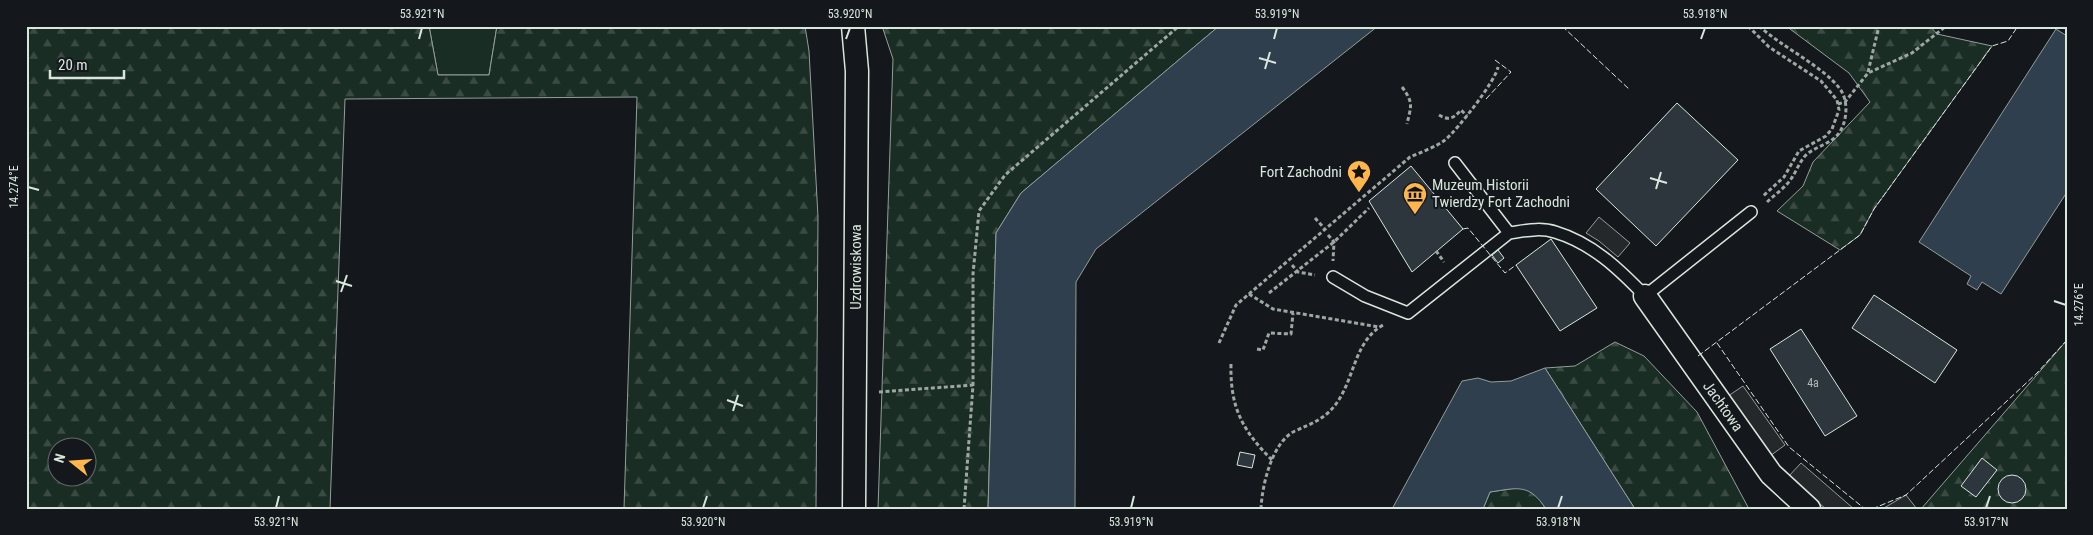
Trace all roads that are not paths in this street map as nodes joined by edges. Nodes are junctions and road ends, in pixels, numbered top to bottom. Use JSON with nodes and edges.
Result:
{"nodes":[{"id":1,"x":853,"y":26,"type":"edge"},
{"id":2,"x":1455,"y":163,"type":"dead end"},
{"id":3,"x":1751,"y":212,"type":"road end"},
{"id":4,"x":1509,"y":233,"type":"junction"},
{"id":5,"x":1333,"y":277,"type":"dead end"},
{"id":6,"x":1645,"y":296,"type":"junction"},
{"id":7,"x":854,"y":509,"type":"edge"},
{"id":8,"x":1809,"y":509,"type":"edge"}],
"edges":[{"from":1,"to":7,"type":"street","name":"Uzdrowiskowa"},
{"from":2,"to":4,"type":"lane"},
{"from":3,"to":6,"type":"lane"},
{"from":4,"to":5,"type":"lane"},
{"from":4,"to":6,"type":"lane"},
{"from":6,"to":8,"type":"street","name":"Jachtowa"}]}
